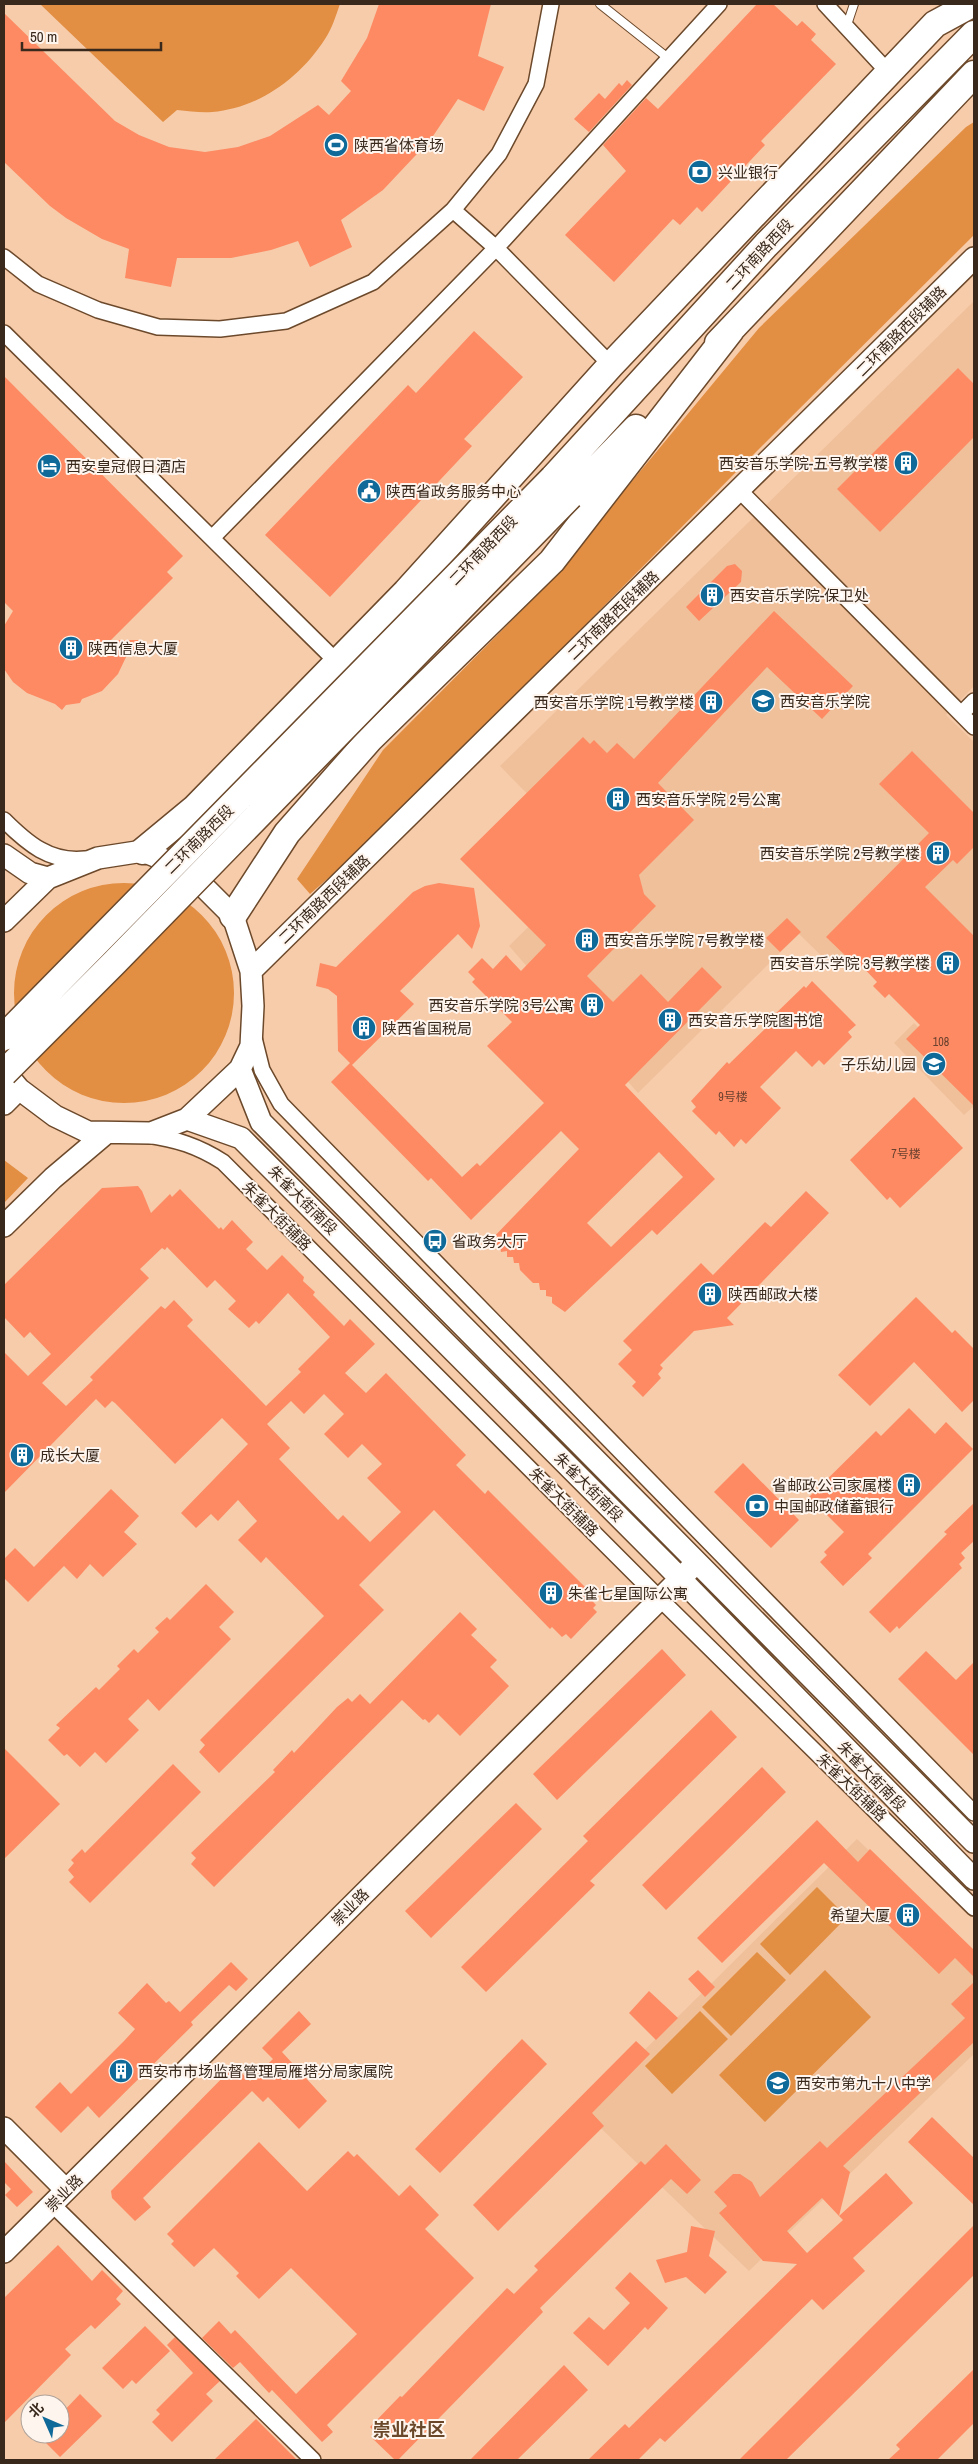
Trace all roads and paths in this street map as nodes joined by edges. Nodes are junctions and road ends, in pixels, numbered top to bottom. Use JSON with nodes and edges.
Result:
{"nodes":[{"id":1,"x":550,"y":4,"type":"edge"},
{"id":2,"x":600,"y":4,"type":"edge"},
{"id":3,"x":719,"y":4,"type":"edge"},
{"id":4,"x":825,"y":4,"type":"edge"},
{"id":5,"x":854,"y":4,"type":"edge"},
{"id":6,"x":955,"y":4,"type":"edge"},
{"id":7,"x":972,"y":4,"type":"edge"},
{"id":8,"x":938,"y":14,"type":"edge"},
{"id":9,"x":847,"y":25,"type":"junction"},
{"id":10,"x":974,"y":34,"type":"edge"},
{"id":11,"x":668,"y":58,"type":"junction"},
{"id":12,"x":888,"y":73,"type":"junction"},
{"id":13,"x":974,"y":74,"type":"edge"},
{"id":14,"x":974,"y":102,"type":"edge"},
{"id":15,"x":919,"y":129,"type":"junction"},
{"id":16,"x":453,"y":210,"type":"junction"},
{"id":17,"x":766,"y":245,"type":"junction"},
{"id":18,"x":496,"y":248,"type":"junction"},
{"id":19,"x":4,"y":257,"type":"edge"},
{"id":20,"x":974,"y":258,"type":"edge"},
{"id":21,"x":731,"y":330,"type":"junction"},
{"id":22,"x":4,"y":334,"type":"edge"},
{"id":23,"x":611,"y":365,"type":"junction"},
{"id":24,"x":562,"y":487,"type":"junction"},
{"id":25,"x":740,"y":490,"type":"junction"},
{"id":26,"x":212,"y":538,"type":"junction"},
{"id":27,"x":406,"y":592,"type":"junction"},
{"id":28,"x":337,"y":662,"type":"junction"},
{"id":29,"x":974,"y":701,"type":"edge"},
{"id":30,"x":961,"y":714,"type":"junction"},
{"id":31,"x":974,"y":727,"type":"edge"},
{"id":32,"x":4,"y":820,"type":"edge"},
{"id":33,"x":142,"y":851,"type":"junction"},
{"id":34,"x":4,"y":855,"type":"edge"},
{"id":35,"x":98,"y":858,"type":"junction"},
{"id":36,"x":48,"y":878,"type":"junction"},
{"id":37,"x":233,"y":916,"type":"junction"},
{"id":38,"x":4,"y":921,"type":"edge"},
{"id":39,"x":251,"y":971,"type":"junction"},
{"id":40,"x":252,"y":1020,"type":"junction"},
{"id":41,"x":4,"y":1037,"type":"edge"},
{"id":42,"x":240,"y":1069,"type":"junction"},
{"id":43,"x":9,"y":1078,"type":"edge"},
{"id":44,"x":4,"y":1104,"type":"edge"},
{"id":45,"x":187,"y":1119,"type":"junction"},
{"id":46,"x":105,"y":1134,"type":"junction"},
{"id":47,"x":134,"y":1134,"type":"junction"},
{"id":48,"x":4,"y":1226,"type":"edge"},
{"id":49,"x":697,"y":1561,"type":"junction"},
{"id":50,"x":680,"y":1579,"type":"junction"},
{"id":51,"x":660,"y":1599,"type":"junction"},
{"id":52,"x":974,"y":1813,"type":"edge"},
{"id":53,"x":974,"y":1842,"type":"edge"},
{"id":54,"x":974,"y":1879,"type":"edge"},
{"id":55,"x":974,"y":1908,"type":"edge"},
{"id":56,"x":4,"y":2128,"type":"edge"},
{"id":57,"x":59,"y":2197,"type":"junction"},
{"id":58,"x":4,"y":2252,"type":"edge"},
{"id":59,"x":313,"y":2460,"type":"edge"}],
"edges":[{"from":1,"to":16,"type":"street"},
{"from":2,"to":11,"type":"lane"},
{"from":3,"to":11,"type":"street"},
{"from":4,"to":9,"type":"street"},
{"from":5,"to":9,"type":"lane"},
{"from":6,"to":8,"type":"highway"},
{"from":7,"to":8,"type":"highway"},
{"from":8,"to":12,"type":"highway"},
{"from":9,"to":12,"type":"street"},
{"from":10,"to":17,"type":"highway","name":"二环南路西段"},
{"from":11,"to":18,"type":"street"},
{"from":12,"to":23,"type":"highway"},
{"from":13,"to":15,"type":"highway","name":"二环南路西段"},
{"from":14,"to":15,"type":"highway"},
{"from":15,"to":21,"type":"highway","name":"二环南路西段"},
{"from":16,"to":18,"type":"street"},
{"from":16,"to":19,"type":"street"},
{"from":17,"to":24,"type":"highway","name":"二环南路西段"},
{"from":17,"to":27,"type":"highway"},
{"from":18,"to":23,"type":"street"},
{"from":18,"to":26,"type":"street"},
{"from":20,"to":25,"type":"main road","name":"二环南路西段辅路"},
{"from":21,"to":24,"type":"highway","name":"二环南路西段"},
{"from":21,"to":37,"type":"highway"},
{"from":22,"to":26,"type":"street"},
{"from":23,"to":27,"type":"highway"},
{"from":24,"to":41,"type":"highway","name":"二环南路西段","bridge":true},
{"from":24,"to":43,"type":"highway","name":"二环南路西段","bridge":true},
{"from":25,"to":30,"type":"street"},
{"from":25,"to":39,"type":"main road","name":"二环南路西段辅路"},
{"from":26,"to":28,"type":"street"},
{"from":27,"to":28,"type":"highway"},
{"from":28,"to":33,"type":"highway"},
{"from":29,"to":30,"type":"street"},
{"from":30,"to":31,"type":"street"},
{"from":32,"to":35,"type":"street"},
{"from":33,"to":35,"type":"main road"},
{"from":33,"to":37,"type":"main road"},
{"from":34,"to":36,"type":"main road"},
{"from":35,"to":36,"type":"main road"},
{"from":36,"to":38,"type":"main road"},
{"from":37,"to":39,"type":"main road"},
{"from":39,"to":40,"type":"main road"},
{"from":40,"to":42,"type":"main road"},
{"from":40,"to":52,"type":"street"},
{"from":42,"to":45,"type":"main road"},
{"from":42,"to":49,"type":"main road","name":"朱雀大街南段"},
{"from":43,"to":44,"type":"main road","name":"二环南路西段"},
{"from":43,"to":46,"type":"main road"},
{"from":45,"to":47,"type":"main road"},
{"from":45,"to":50,"type":"main road","name":"朱雀大街南段"},
{"from":46,"to":47,"type":"main road"},
{"from":46,"to":48,"type":"main road"},
{"from":47,"to":51,"type":"street","name":"朱雀大街辅路"},
{"from":49,"to":50,"type":"main road","name":"崇业路"},
{"from":49,"to":53,"type":"main road","name":"朱雀大街南段"},
{"from":50,"to":51,"type":"main road","name":"崇业路"},
{"from":50,"to":54,"type":"main road","name":"朱雀大街南段"},
{"from":51,"to":55,"type":"street","name":"朱雀大街辅路"},
{"from":51,"to":57,"type":"main road","name":"崇业路"},
{"from":56,"to":57,"type":"main road"},
{"from":57,"to":58,"type":"main road","name":"崇业路"},
{"from":57,"to":59,"type":"street"}]}
